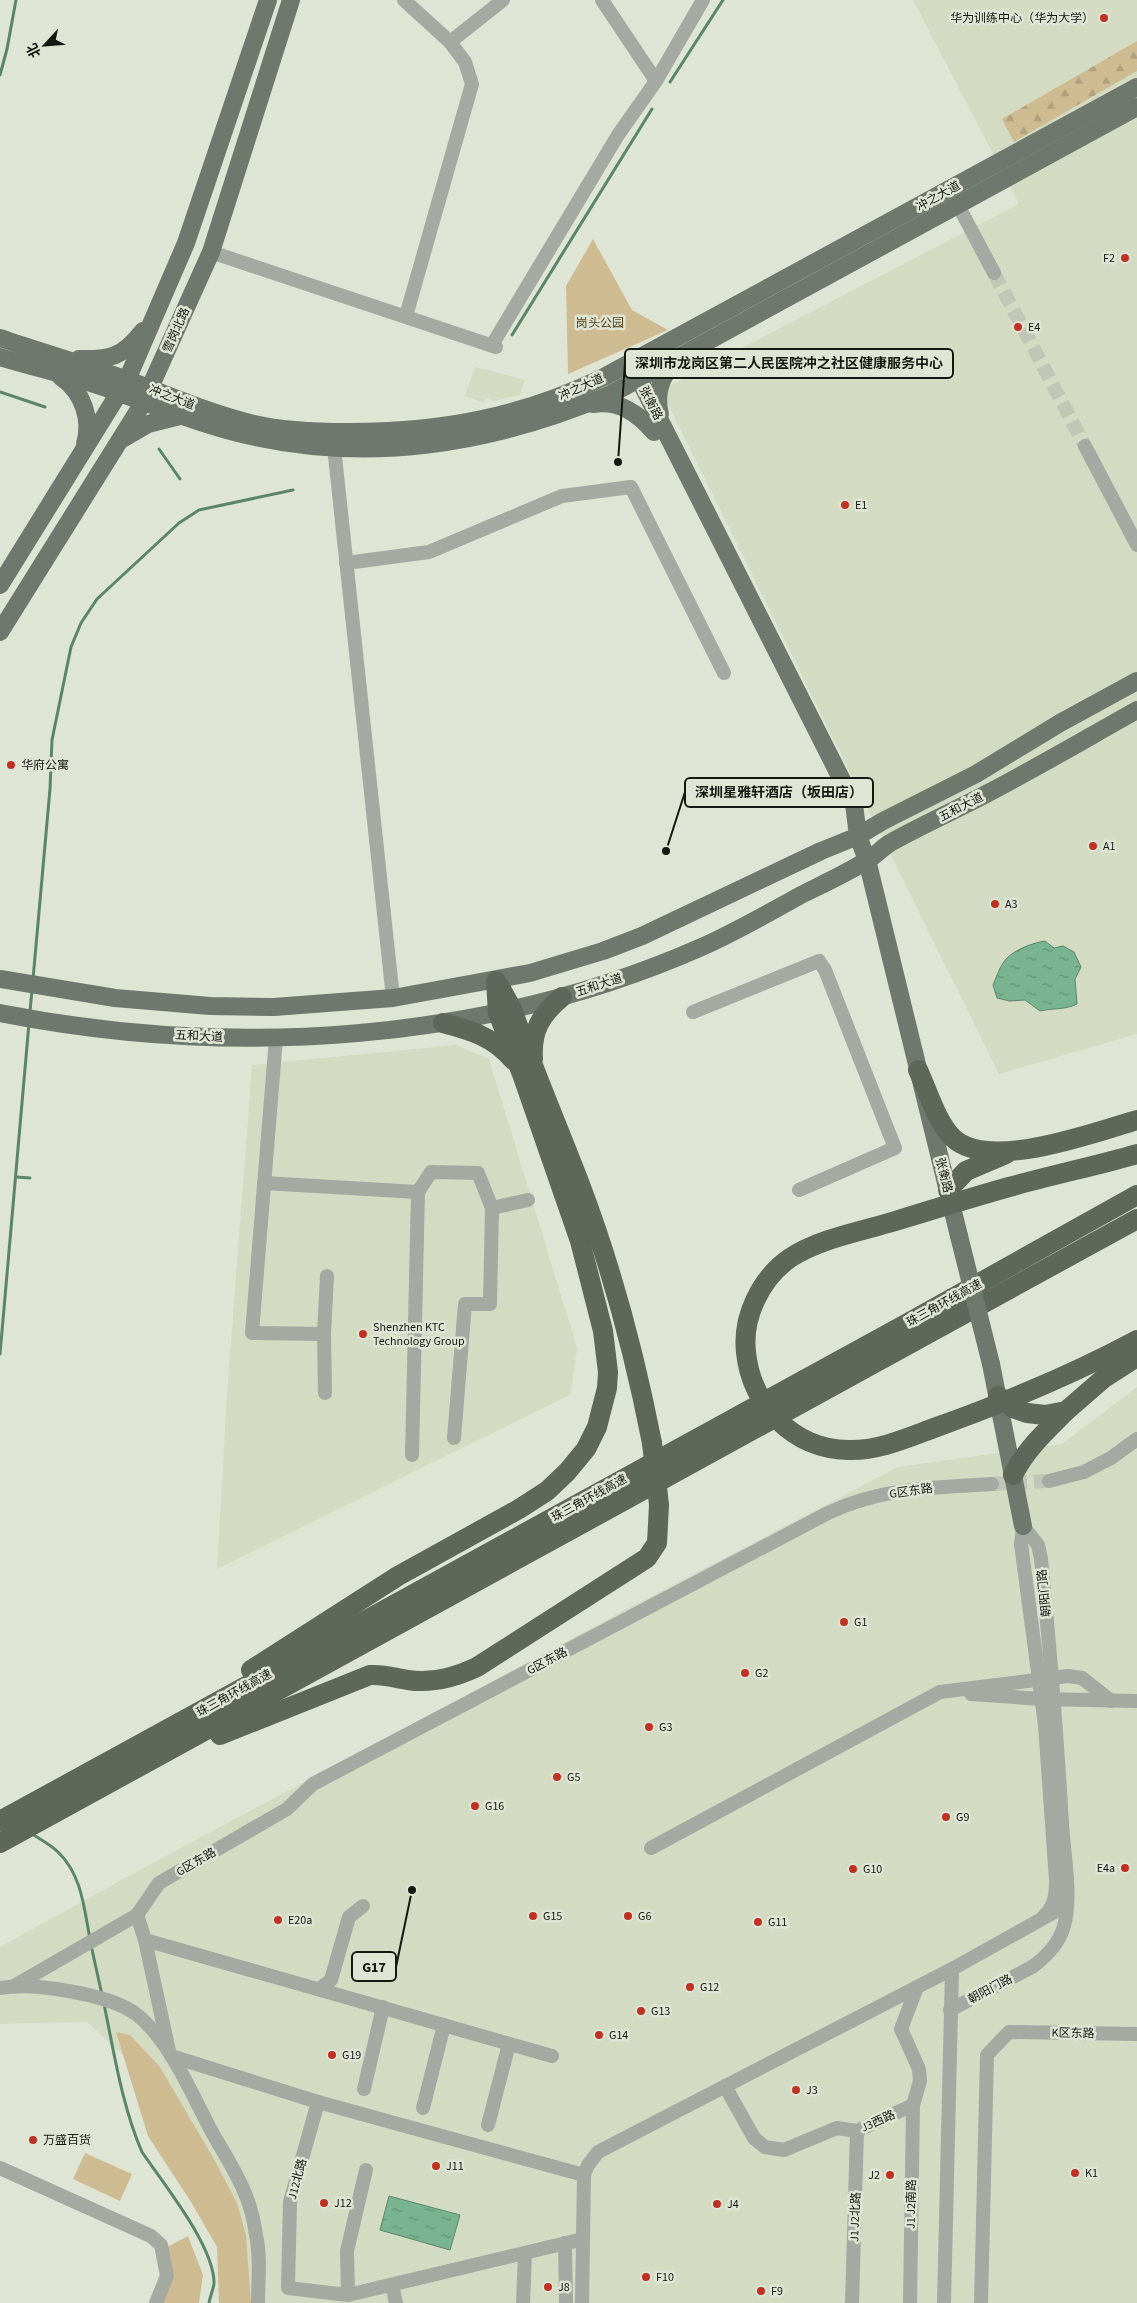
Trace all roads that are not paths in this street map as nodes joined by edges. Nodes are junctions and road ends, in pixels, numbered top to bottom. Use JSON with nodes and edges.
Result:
{"nodes":[{"id":1,"x":268,"y":0,"type":"edge"},
{"id":2,"x":292,"y":0,"type":"edge"},
{"id":3,"x":404,"y":0,"type":"edge"},
{"id":4,"x":503,"y":0,"type":"edge"},
{"id":5,"x":602,"y":0,"type":"edge"},
{"id":6,"x":703,"y":0,"type":"edge"},
{"id":7,"x":450,"y":42,"type":"junction"},
{"id":8,"x":656,"y":81,"type":"junction"},
{"id":9,"x":1137,"y":87,"type":"edge"},
{"id":10,"x":1137,"y":107,"type":"edge"},
{"id":11,"x":958,"y":205,"type":"junction"},
{"id":12,"x":211,"y":252,"type":"junction"},
{"id":13,"x":994,"y":273,"type":"tunnel mouth"},
{"id":14,"x":155,"y":315,"type":"junction"},
{"id":15,"x":406,"y":316,"type":"junction"},
{"id":16,"x":0,"y":338,"type":"edge"},
{"id":17,"x":0,"y":356,"type":"edge"},
{"id":18,"x":683,"y":356,"type":"junction"},
{"id":19,"x":59,"y":366,"type":"junction"},
{"id":20,"x":626,"y":366,"type":"junction"},
{"id":21,"x":634,"y":382,"type":"junction"},
{"id":22,"x":123,"y":386,"type":"junction"},
{"id":23,"x":146,"y":396,"type":"junction"},
{"id":24,"x":585,"y":405,"type":"junction"},
{"id":25,"x":183,"y":416,"type":"junction"},
{"id":26,"x":658,"y":429,"type":"junction"},
{"id":27,"x":1085,"y":446,"type":"tunnel mouth"},
{"id":28,"x":334,"y":447,"type":"junction"},
{"id":29,"x":114,"y":448,"type":"junction"},
{"id":30,"x":84,"y":449,"type":"junction"},
{"id":31,"x":1137,"y":545,"type":"edge"},
{"id":32,"x":346,"y":563,"type":"junction"},
{"id":33,"x":0,"y":585,"type":"edge"},
{"id":34,"x":0,"y":632,"type":"edge"},
{"id":35,"x":724,"y":673,"type":"dead end"},
{"id":36,"x":1137,"y":681,"type":"edge"},
{"id":37,"x":1137,"y":710,"type":"edge"},
{"id":38,"x":857,"y":832,"type":"junction"},
{"id":39,"x":867,"y":860,"type":"junction"},
{"id":40,"x":8,"y":980,"type":"edge"},
{"id":41,"x":496,"y":981,"type":"junction"},
{"id":42,"x":562,"y":997,"type":"junction"},
{"id":43,"x":394,"y":998,"type":"junction"},
{"id":44,"x":505,"y":1011,"type":"junction"},
{"id":45,"x":693,"y":1012,"type":"dead end"},
{"id":46,"x":5,"y":1014,"type":"edge"},
{"id":47,"x":443,"y":1023,"type":"junction"},
{"id":48,"x":276,"y":1038,"type":"junction"},
{"id":49,"x":918,"y":1070,"type":"junction"},
{"id":50,"x":528,"y":1072,"type":"junction"},
{"id":51,"x":1137,"y":1120,"type":"edge"},
{"id":52,"x":1010,"y":1152,"type":"junction"},
{"id":53,"x":1137,"y":1154,"type":"edge"},
{"id":54,"x":264,"y":1183,"type":"junction"},
{"id":55,"x":799,"y":1190,"type":"dead end"},
{"id":56,"x":948,"y":1190,"type":"junction"},
{"id":57,"x":418,"y":1192,"type":"junction"},
{"id":58,"x":1137,"y":1195,"type":"edge"},
{"id":59,"x":528,"y":1200,"type":"dead end"},
{"id":60,"x":492,"y":1208,"type":"junction"},
{"id":61,"x":581,"y":1217,"type":"junction"},
{"id":62,"x":1137,"y":1219,"type":"edge"},
{"id":63,"x":326,"y":1276,"type":"dead end"},
{"id":64,"x":324,"y":1334,"type":"junction"},
{"id":65,"x":1137,"y":1340,"type":"edge"},
{"id":66,"x":1137,"y":1357,"type":"edge"},
{"id":67,"x":325,"y":1394,"type":"dead end"},
{"id":68,"x":998,"y":1396,"type":"junction"},
{"id":69,"x":1066,"y":1411,"type":"junction"},
{"id":70,"x":454,"y":1438,"type":"dead end"},
{"id":71,"x":1137,"y":1439,"type":"edge"},
{"id":72,"x":412,"y":1455,"type":"dead end"},
{"id":73,"x":1013,"y":1474,"type":"junction"},
{"id":74,"x":1049,"y":1481,"type":"tunnel mouth"},
{"id":75,"x":992,"y":1484,"type":"tunnel mouth"},
{"id":76,"x":1023,"y":1526,"type":"junction"},
{"id":77,"x":1053,"y":1676,"type":"junction"},
{"id":78,"x":1038,"y":1679,"type":"junction"},
{"id":79,"x":940,"y":1692,"type":"junction"},
{"id":80,"x":1048,"y":1699,"type":"junction"},
{"id":81,"x":1111,"y":1700,"type":"junction"},
{"id":82,"x":1137,"y":1701,"type":"edge"},
{"id":83,"x":127,"y":1762,"type":"junction"},
{"id":84,"x":3,"y":1834,"type":"edge"},
{"id":85,"x":651,"y":1848,"type":"dead end"},
{"id":86,"x":1067,"y":1905,"type":"junction"},
{"id":87,"x":363,"y":1906,"type":"dead end"},
{"id":88,"x":137,"y":1915,"type":"junction"},
{"id":89,"x":1035,"y":1923,"type":"junction"},
{"id":90,"x":145,"y":1940,"type":"junction"},
{"id":91,"x":952,"y":1969,"type":"junction"},
{"id":92,"x":14,"y":1986,"type":"junction"},
{"id":93,"x":917,"y":1987,"type":"junction"},
{"id":94,"x":0,"y":1988,"type":"edge"},
{"id":95,"x":319,"y":1990,"type":"junction"},
{"id":96,"x":383,"y":2008,"type":"junction"},
{"id":97,"x":950,"y":2010,"type":"junction"},
{"id":98,"x":444,"y":2025,"type":"junction"},
{"id":99,"x":1137,"y":2034,"type":"edge"},
{"id":100,"x":509,"y":2044,"type":"junction"},
{"id":101,"x":171,"y":2056,"type":"junction"},
{"id":102,"x":552,"y":2056,"type":"dead end"},
{"id":103,"x":726,"y":2086,"type":"junction"},
{"id":104,"x":364,"y":2089,"type":"dead end"},
{"id":105,"x":318,"y":2102,"type":"junction"},
{"id":106,"x":913,"y":2105,"type":"junction"},
{"id":107,"x":423,"y":2108,"type":"dead end"},
{"id":108,"x":488,"y":2125,"type":"dead end"},
{"id":109,"x":857,"y":2131,"type":"junction"},
{"id":110,"x":0,"y":2168,"type":"edge"},
{"id":111,"x":366,"y":2170,"type":"dead end"},
{"id":112,"x":584,"y":2175,"type":"junction"},
{"id":113,"x":583,"y":2239,"type":"junction"},
{"id":114,"x":565,"y":2243,"type":"junction"},
{"id":115,"x":525,"y":2253,"type":"junction"},
{"id":116,"x":392,"y":2286,"type":"junction"},
{"id":117,"x":348,"y":2295,"type":"junction"},
{"id":118,"x":156,"y":2303,"type":"edge"},
{"id":119,"x":258,"y":2303,"type":"edge"},
{"id":120,"x":396,"y":2303,"type":"edge"},
{"id":121,"x":523,"y":2303,"type":"edge"},
{"id":122,"x":566,"y":2303,"type":"edge"},
{"id":123,"x":582,"y":2303,"type":"edge"},
{"id":124,"x":852,"y":2303,"type":"edge"},
{"id":125,"x":910,"y":2303,"type":"edge"},
{"id":126,"x":944,"y":2303,"type":"edge"},
{"id":127,"x":981,"y":2303,"type":"edge"}],
"edges":[{"from":1,"to":14,"type":"main road","name":"雪岗北路"},
{"from":2,"to":12,"type":"main road","name":"雪岗北路"},
{"from":3,"to":7,"type":"street"},
{"from":4,"to":7,"type":"street"},
{"from":5,"to":8,"type":"street"},
{"from":6,"to":8,"type":"street"},
{"from":7,"to":15,"type":"street"},
{"from":8,"to":15,"type":"street"},
{"from":9,"to":20,"type":"main road","name":"冲之大道"},
{"from":10,"to":11,"type":"main road","name":"冲之大道"},
{"from":11,"to":13,"type":"street"},
{"from":11,"to":18,"type":"main road","name":"冲之大道"},
{"from":12,"to":15,"type":"street"},
{"from":12,"to":23,"type":"main road","name":"雪岗北路"},
{"from":14,"to":19,"type":"main road"},
{"from":14,"to":22,"type":"main road","name":"雪岗北路"},
{"from":16,"to":19,"type":"main road","name":"冲之大道"},
{"from":17,"to":19,"type":"main road","name":"冲之大道"},
{"from":18,"to":21,"type":"main road","name":"冲之大道"},
{"from":18,"to":26,"type":"main road"},
{"from":19,"to":22,"type":"main road","name":"冲之大道"},
{"from":19,"to":30,"type":"main road"},
{"from":20,"to":21,"type":"main road","name":"张衡路"},
{"from":20,"to":23,"type":"main road","name":"冲之大道"},
{"from":21,"to":24,"type":"main road","name":"冲之大道"},
{"from":21,"to":26,"type":"main road","name":"张衡路"},
{"from":22,"to":23,"type":"main road","name":"冲之大道"},
{"from":22,"to":30,"type":"main road","name":"雪岗北路"},
{"from":23,"to":25,"type":"main road","name":"冲之大道"},
{"from":23,"to":29,"type":"main road","name":"雪岗北路"},
{"from":24,"to":26,"type":"main road"},
{"from":24,"to":28,"type":"main road","name":"冲之大道"},
{"from":25,"to":28,"type":"main road","name":"冲之大道"},
{"from":25,"to":29,"type":"main road"},
{"from":26,"to":38,"type":"main road","name":"张衡路"},
{"from":27,"to":31,"type":"street"},
{"from":28,"to":32,"type":"street"},
{"from":29,"to":34,"type":"main road","name":"雪岗北路"},
{"from":30,"to":33,"type":"main road","name":"雪岗北路"},
{"from":32,"to":35,"type":"street"},
{"from":32,"to":43,"type":"street"},
{"from":36,"to":38,"type":"main road","name":"五和大道"},
{"from":37,"to":39,"type":"main road","name":"五和大道"},
{"from":38,"to":39,"type":"main road","name":"张衡路"},
{"from":38,"to":41,"type":"main road","name":"五和大道"},
{"from":39,"to":42,"type":"main road","name":"五和大道"},
{"from":39,"to":49,"type":"main road","name":"张衡路"},
{"from":40,"to":43,"type":"main road","name":"五和大道"},
{"from":41,"to":43,"type":"main road","name":"五和大道"},
{"from":41,"to":44,"type":"highway"},
{"from":42,"to":44,"type":"main road","name":"五和大道"},
{"from":42,"to":50,"type":"highway"},
{"from":44,"to":47,"type":"main road","name":"五和大道"},
{"from":44,"to":50,"type":"highway"},
{"from":45,"to":55,"type":"street"},
{"from":46,"to":48,"type":"main road","name":"五和大道"},
{"from":47,"to":48,"type":"main road","name":"五和大道"},
{"from":47,"to":50,"type":"highway"},
{"from":48,"to":54,"type":"street"},
{"from":49,"to":52,"type":"highway"},
{"from":49,"to":56,"type":"main road","name":"张衡路"},
{"from":50,"to":61,"type":"highway"},
{"from":51,"to":52,"type":"highway"},
{"from":52,"to":56,"type":"highway"},
{"from":53,"to":65,"type":"highway","bridge":true},
{"from":54,"to":57,"type":"street"},
{"from":54,"to":64,"type":"street"},
{"from":56,"to":68,"type":"main road","name":"张衡路","bridge":true},
{"from":57,"to":60,"type":"street"},
{"from":57,"to":72,"type":"street"},
{"from":58,"to":83,"type":"highway","name":"珠三角环线高速"},
{"from":59,"to":60,"type":"street"},
{"from":60,"to":70,"type":"street"},
{"from":61,"to":83,"type":"highway"},
{"from":61,"to":83,"type":"highway","bridge":true},
{"from":62,"to":83,"type":"highway","name":"珠三角环线高速"},
{"from":63,"to":64,"type":"street"},
{"from":64,"to":67,"type":"street"},
{"from":66,"to":69,"type":"highway"},
{"from":68,"to":69,"type":"highway"},
{"from":68,"to":73,"type":"main road","name":"张衡路"},
{"from":69,"to":73,"type":"highway"},
{"from":71,"to":74,"type":"street"},
{"from":73,"to":76,"type":"main road","name":"张衡路"},
{"from":75,"to":88,"type":"street","name":"G区东路"},
{"from":76,"to":77,"type":"street","name":"朝阳门路"},
{"from":76,"to":78,"type":"street","name":"朝阳门路"},
{"from":77,"to":78,"type":"street"},
{"from":77,"to":80,"type":"street","name":"朝阳门路"},
{"from":77,"to":81,"type":"street"},
{"from":78,"to":79,"type":"street"},
{"from":78,"to":80,"type":"street","name":"朝阳门路"},
{"from":79,"to":80,"type":"street"},
{"from":79,"to":85,"type":"street"},
{"from":80,"to":81,"type":"street"},
{"from":80,"to":86,"type":"street","name":"朝阳门路"},
{"from":80,"to":89,"type":"street","name":"朝阳门路"},
{"from":81,"to":82,"type":"street"},
{"from":83,"to":84,"type":"highway","name":"珠三角环线高速"},
{"from":83,"to":84,"type":"highway","name":"珠三角环线高速"},
{"from":86,"to":89,"type":"street"},
{"from":86,"to":97,"type":"street","name":"朝阳门路"},
{"from":87,"to":95,"type":"street"},
{"from":88,"to":90,"type":"street"},
{"from":88,"to":92,"type":"street"},
{"from":89,"to":91,"type":"street"},
{"from":90,"to":95,"type":"street"},
{"from":90,"to":101,"type":"street"},
{"from":91,"to":93,"type":"street"},
{"from":91,"to":97,"type":"street"},
{"from":92,"to":94,"type":"street"},
{"from":92,"to":101,"type":"street"},
{"from":93,"to":103,"type":"street"},
{"from":93,"to":106,"type":"street"},
{"from":95,"to":96,"type":"street"},
{"from":96,"to":98,"type":"street"},
{"from":96,"to":104,"type":"street"},
{"from":97,"to":126,"type":"street"},
{"from":98,"to":100,"type":"street"},
{"from":98,"to":107,"type":"street"},
{"from":99,"to":127,"type":"street","name":"K区东路"},
{"from":100,"to":102,"type":"street"},
{"from":100,"to":108,"type":"street"},
{"from":101,"to":105,"type":"street"},
{"from":101,"to":119,"type":"street"},
{"from":103,"to":109,"type":"street","name":"J3西路"},
{"from":103,"to":112,"type":"street"},
{"from":105,"to":112,"type":"street"},
{"from":105,"to":117,"type":"street","name":"J12北路"},
{"from":106,"to":109,"type":"street","name":"J3西路"},
{"from":106,"to":125,"type":"street","name":"J1 J2南路"},
{"from":109,"to":124,"type":"street","name":"J1 J2北路"},
{"from":110,"to":118,"type":"street"},
{"from":111,"to":117,"type":"street"},
{"from":112,"to":113,"type":"street"},
{"from":113,"to":114,"type":"street"},
{"from":113,"to":123,"type":"street"},
{"from":114,"to":115,"type":"street"},
{"from":114,"to":122,"type":"street"},
{"from":115,"to":116,"type":"street"},
{"from":115,"to":121,"type":"street"},
{"from":116,"to":117,"type":"street"},
{"from":116,"to":120,"type":"street"}]}
